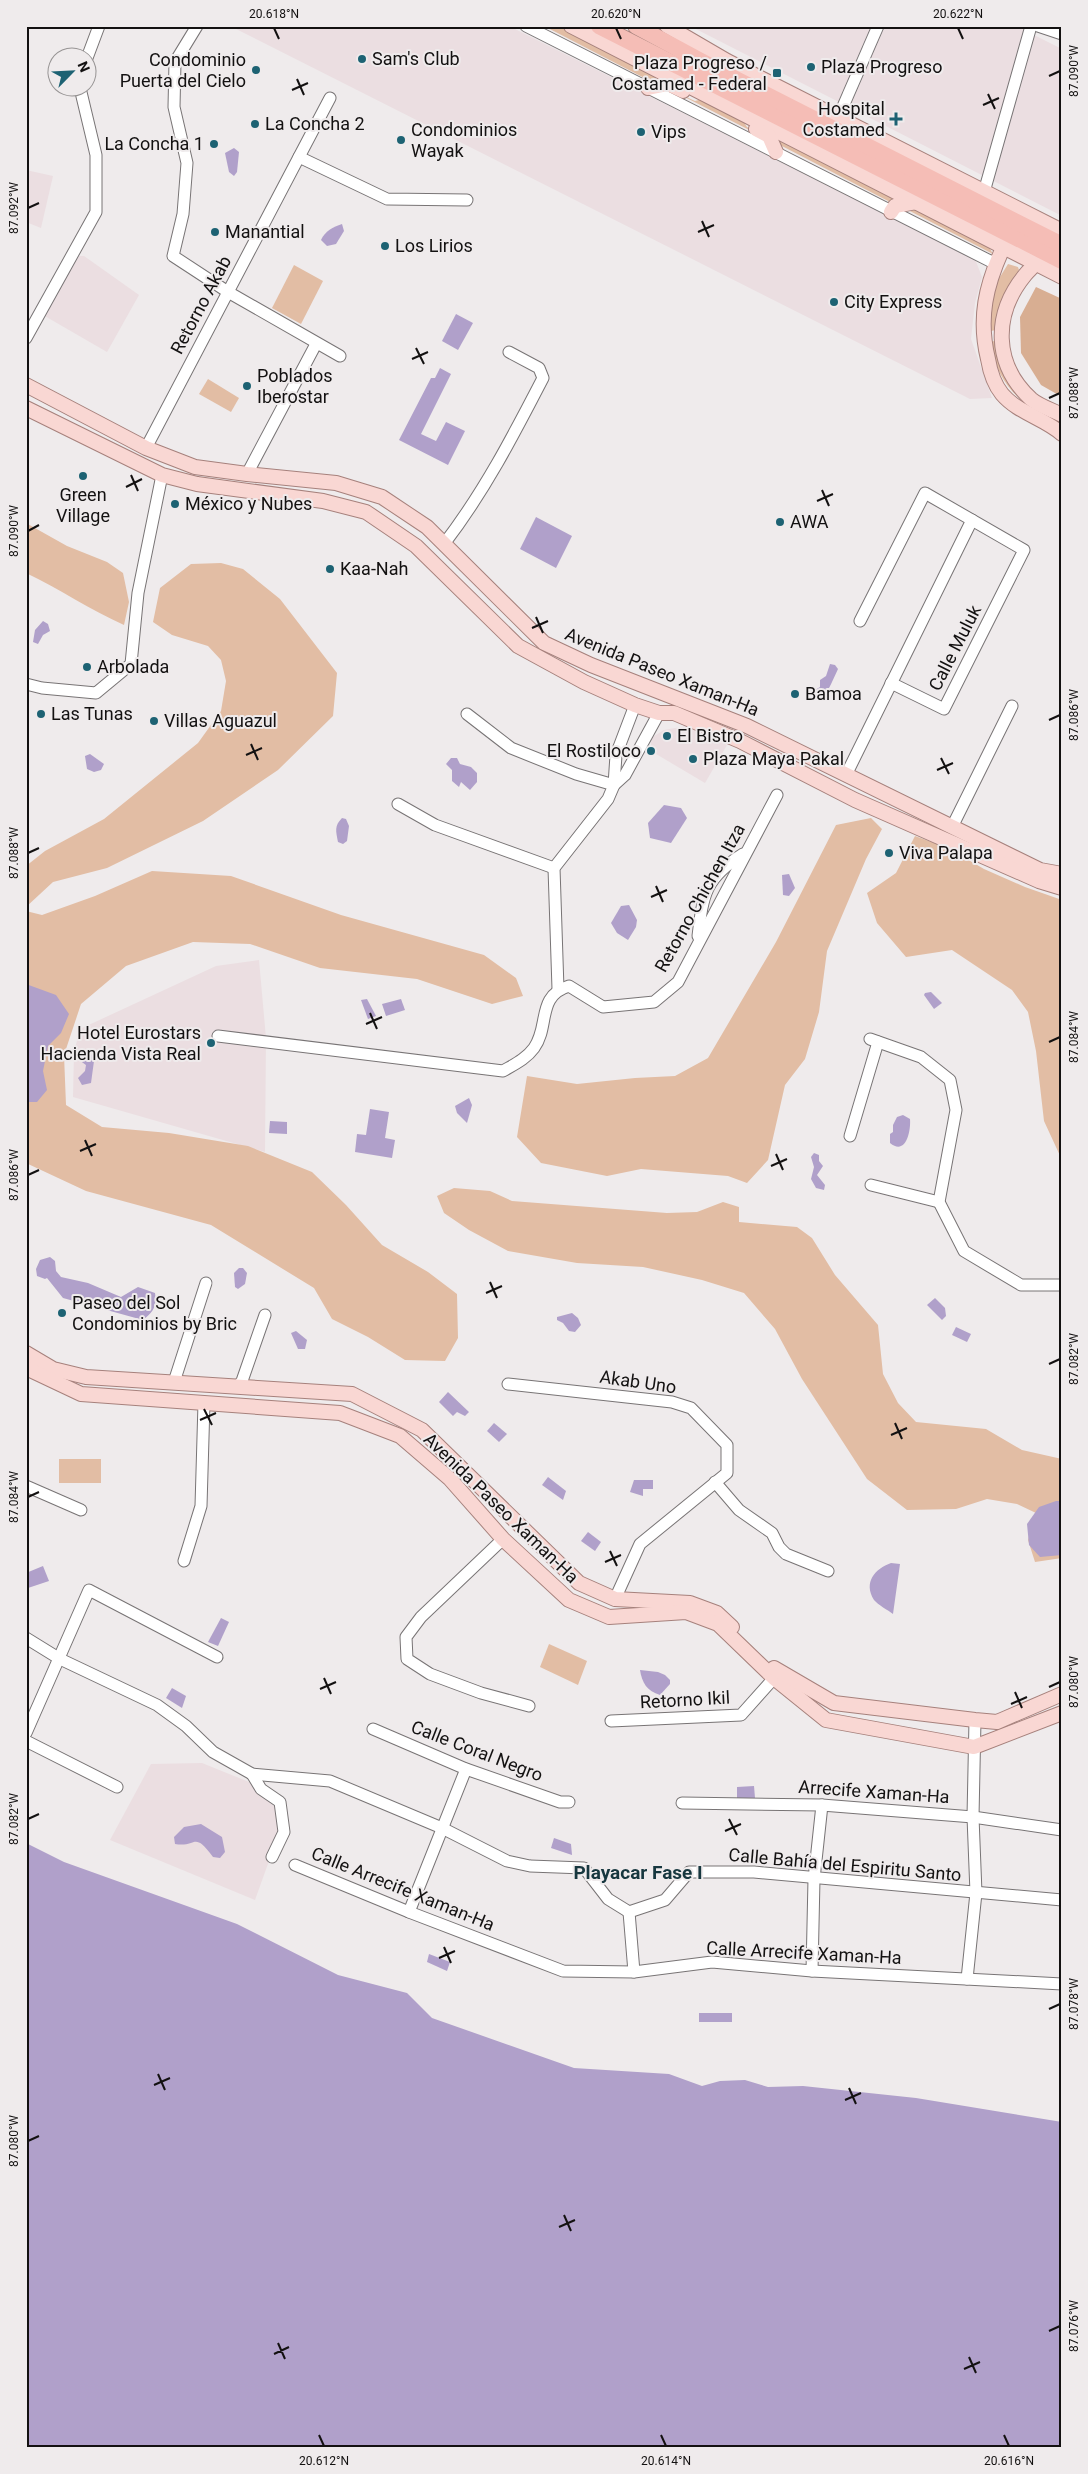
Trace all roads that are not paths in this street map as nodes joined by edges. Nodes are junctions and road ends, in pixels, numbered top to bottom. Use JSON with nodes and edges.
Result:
{"nodes":[{"id":1,"x":99,"y":26,"type":"edge"},
{"id":2,"x":197,"y":26,"type":"edge"},
{"id":3,"x":526,"y":26,"type":"edge"},
{"id":4,"x":571,"y":26,"type":"edge"},
{"id":5,"x":599,"y":26,"type":"edge"},
{"id":6,"x":636,"y":26,"type":"edge"},
{"id":7,"x":667,"y":26,"type":"edge"},
{"id":8,"x":878,"y":26,"type":"edge"},
{"id":9,"x":1031,"y":26,"type":"edge"},
{"id":10,"x":1038,"y":26,"type":"edge"},
{"id":11,"x":1062,"y":34,"type":"edge"},
{"id":12,"x":91,"y":48,"type":"edge"},
{"id":13,"x":648,"y":88,"type":"junction"},
{"id":14,"x":708,"y":95,"type":"junction"},
{"id":15,"x":82,"y":98,"type":"edge"},
{"id":16,"x":330,"y":98,"type":"dead end"},
{"id":17,"x":745,"y":115,"type":"junction"},
{"id":18,"x":838,"y":118,"type":"junction"},
{"id":19,"x":776,"y":152,"type":"junction"},
{"id":20,"x":299,"y":157,"type":"junction"},
{"id":21,"x":984,"y":192,"type":"junction"},
{"id":22,"x":468,"y":200,"type":"dead end"},
{"id":23,"x":916,"y":202,"type":"junction"},
{"id":24,"x":891,"y":212,"type":"junction"},
{"id":25,"x":1062,"y":231,"type":"edge"},
{"id":26,"x":1062,"y":245,"type":"edge"},
{"id":27,"x":1000,"y":253,"type":"junction"},
{"id":28,"x":1062,"y":262,"type":"edge"},
{"id":29,"x":1035,"y":264,"type":"junction"},
{"id":30,"x":1062,"y":277,"type":"edge"},
{"id":31,"x":228,"y":292,"type":"junction"},
{"id":32,"x":26,"y":338,"type":"edge"},
{"id":33,"x":316,"y":344,"type":"junction"},
{"id":34,"x":509,"y":352,"type":"dead end"},
{"id":35,"x":340,"y":356,"type":"dead end"},
{"id":36,"x":26,"y":384,"type":"edge"},
{"id":37,"x":26,"y":408,"type":"edge"},
{"id":38,"x":1062,"y":415,"type":"edge"},
{"id":39,"x":1062,"y":434,"type":"edge"},
{"id":40,"x":127,"y":439,"type":"junction"},
{"id":41,"x":146,"y":448,"type":"junction"},
{"id":42,"x":120,"y":456,"type":"junction"},
{"id":43,"x":215,"y":470,"type":"junction"},
{"id":44,"x":248,"y":474,"type":"junction"},
{"id":45,"x":162,"y":475,"type":"junction"},
{"id":46,"x":216,"y":486,"type":"junction"},
{"id":47,"x":972,"y":520,"type":"junction"},
{"id":48,"x":444,"y":544,"type":"junction"},
{"id":49,"x":860,"y":621,"type":"dead end"},
{"id":50,"x":591,"y":665,"type":"junction"},
{"id":51,"x":584,"y":682,"type":"junction"},
{"id":52,"x":891,"y":683,"type":"junction"},
{"id":53,"x":26,"y":684,"type":"edge"},
{"id":54,"x":635,"y":705,"type":"junction"},
{"id":55,"x":1012,"y":706,"type":"dead end"},
{"id":56,"x":659,"y":713,"type":"junction"},
{"id":57,"x":467,"y":714,"type":"dead end"},
{"id":58,"x":846,"y":775,"type":"junction"},
{"id":59,"x":614,"y":785,"type":"junction"},
{"id":60,"x":777,"y":795,"type":"dead end"},
{"id":61,"x":398,"y":804,"type":"dead end"},
{"id":62,"x":952,"y":827,"type":"junction"},
{"id":63,"x":746,"y":852,"type":"junction"},
{"id":64,"x":554,"y":868,"type":"junction"},
{"id":65,"x":1062,"y":874,"type":"edge"},
{"id":66,"x":1062,"y":888,"type":"edge"},
{"id":67,"x":698,"y":943,"type":"junction"},
{"id":68,"x":558,"y":990,"type":"junction"},
{"id":69,"x":218,"y":1036,"type":"dead end"},
{"id":70,"x":850,"y":1136,"type":"dead end"},
{"id":71,"x":871,"y":1184,"type":"dead end"},
{"id":72,"x":939,"y":1202,"type":"junction"},
{"id":73,"x":206,"y":1283,"type":"dead end"},
{"id":74,"x":1062,"y":1285,"type":"edge"},
{"id":75,"x":265,"y":1315,"type":"dead end"},
{"id":76,"x":26,"y":1353,"type":"edge"},
{"id":77,"x":26,"y":1368,"type":"edge"},
{"id":78,"x":168,"y":1382,"type":"junction"},
{"id":79,"x":508,"y":1384,"type":"dead end"},
{"id":80,"x":238,"y":1386,"type":"junction"},
{"id":81,"x":258,"y":1388,"type":"junction"},
{"id":82,"x":162,"y":1400,"type":"junction"},
{"id":83,"x":204,"y":1403,"type":"junction"},
{"id":84,"x":257,"y":1407,"type":"junction"},
{"id":85,"x":715,"y":1482,"type":"junction"},
{"id":86,"x":26,"y":1486,"type":"edge"},
{"id":87,"x":482,"y":1488,"type":"junction"},
{"id":88,"x":469,"y":1501,"type":"junction"},
{"id":89,"x":81,"y":1510,"type":"dead end"},
{"id":90,"x":503,"y":1539,"type":"junction"},
{"id":91,"x":546,"y":1551,"type":"junction"},
{"id":92,"x":184,"y":1562,"type":"dead end"},
{"id":93,"x":533,"y":1566,"type":"junction"},
{"id":94,"x":828,"y":1571,"type":"dead end"},
{"id":95,"x":615,"y":1599,"type":"junction"},
{"id":96,"x":26,"y":1638,"type":"edge"},
{"id":97,"x":217,"y":1657,"type":"dead end"},
{"id":98,"x":60,"y":1659,"type":"junction"},
{"id":99,"x":774,"y":1678,"type":"junction"},
{"id":100,"x":1062,"y":1694,"type":"edge"},
{"id":101,"x":530,"y":1706,"type":"dead end"},
{"id":102,"x":1062,"y":1713,"type":"edge"},
{"id":103,"x":1062,"y":1718,"type":"edge"},
{"id":104,"x":975,"y":1720,"type":"junction"},
{"id":105,"x":611,"y":1721,"type":"dead end"},
{"id":106,"x":1039,"y":1722,"type":"junction"},
{"id":107,"x":373,"y":1729,"type":"dead end"},
{"id":108,"x":26,"y":1733,"type":"edge"},
{"id":109,"x":26,"y":1741,"type":"edge"},
{"id":110,"x":974,"y":1747,"type":"junction"},
{"id":111,"x":466,"y":1769,"type":"junction"},
{"id":112,"x":252,"y":1774,"type":"junction"},
{"id":113,"x":117,"y":1787,"type":"dead end"},
{"id":114,"x":569,"y":1802,"type":"dead end"},
{"id":115,"x":682,"y":1803,"type":"dead end"},
{"id":116,"x":822,"y":1805,"type":"junction"},
{"id":117,"x":972,"y":1817,"type":"junction"},
{"id":118,"x":442,"y":1828,"type":"junction"},
{"id":119,"x":1062,"y":1830,"type":"edge"},
{"id":120,"x":272,"y":1857,"type":"dead end"},
{"id":121,"x":295,"y":1865,"type":"dead end"},
{"id":122,"x":814,"y":1879,"type":"junction"},
{"id":123,"x":976,"y":1893,"type":"junction"},
{"id":124,"x":1062,"y":1900,"type":"edge"},
{"id":125,"x":408,"y":1912,"type":"junction"},
{"id":126,"x":630,"y":1912,"type":"junction"},
{"id":127,"x":812,"y":1971,"type":"junction"},
{"id":128,"x":634,"y":1972,"type":"junction"},
{"id":129,"x":967,"y":1979,"type":"junction"},
{"id":130,"x":1062,"y":1984,"type":"edge"}],
"edges":[{"from":1,"to":12,"type":"street"},
{"from":2,"to":31,"type":"street"},
{"from":3,"to":13,"type":"street"},
{"from":4,"to":14,"type":"main road"},
{"from":5,"to":28,"type":"highway"},
{"from":6,"to":26,"type":"highway"},
{"from":7,"to":18,"type":"main road"},
{"from":8,"to":18,"type":"street"},
{"from":9,"to":21,"type":"street"},
{"from":10,"to":11,"type":"street"},
{"from":13,"to":14,"type":"main road"},
{"from":13,"to":19,"type":"street"},
{"from":14,"to":17,"type":"main road"},
{"from":15,"to":32,"type":"street"},
{"from":16,"to":20,"type":"street","name":"Retorno Akab"},
{"from":17,"to":19,"type":"main road"},
{"from":17,"to":23,"type":"main road"},
{"from":18,"to":21,"type":"main road"},
{"from":19,"to":24,"type":"street"},
{"from":20,"to":22,"type":"street"},
{"from":20,"to":31,"type":"street","name":"Retorno Akab"},
{"from":21,"to":25,"type":"main road"},
{"from":23,"to":24,"type":"main road"},
{"from":23,"to":27,"type":"main road"},
{"from":24,"to":27,"type":"street"},
{"from":27,"to":29,"type":"main road"},
{"from":27,"to":39,"type":"main road"},
{"from":29,"to":30,"type":"main road"},
{"from":29,"to":38,"type":"main road"},
{"from":31,"to":33,"type":"street"},
{"from":31,"to":41,"type":"street","name":"Retorno Akab"},
{"from":33,"to":35,"type":"street"},
{"from":33,"to":44,"type":"street"},
{"from":34,"to":48,"type":"street"},
{"from":36,"to":40,"type":"main road","name":"Avenida Paseo Xaman-Ha"},
{"from":37,"to":42,"type":"main road","name":"Avenida Paseo Xaman-Ha"},
{"from":40,"to":41,"type":"main road","name":"Avenida Paseo Xaman-Ha"},
{"from":40,"to":42,"type":"main road"},
{"from":41,"to":43,"type":"main road","name":"Avenida Paseo Xaman-Ha"},
{"from":42,"to":45,"type":"main road","name":"Avenida Paseo Xaman-Ha"},
{"from":43,"to":44,"type":"main road","name":"Avenida Paseo Xaman-Ha"},
{"from":43,"to":46,"type":"main road"},
{"from":44,"to":48,"type":"main road","name":"Avenida Paseo Xaman-Ha"},
{"from":45,"to":46,"type":"main road","name":"Avenida Paseo Xaman-Ha"},
{"from":45,"to":53,"type":"street"},
{"from":46,"to":51,"type":"main road","name":"Avenida Paseo Xaman-Ha"},
{"from":47,"to":49,"type":"street"},
{"from":47,"to":52,"type":"street"},
{"from":47,"to":52,"type":"street","name":"Calle Muluk"},
{"from":48,"to":50,"type":"main road","name":"Avenida Paseo Xaman-Ha"},
{"from":50,"to":51,"type":"main road"},
{"from":50,"to":58,"type":"main road","name":"Avenida Paseo Xaman-Ha"},
{"from":51,"to":54,"type":"main road","name":"Avenida Paseo Xaman-Ha"},
{"from":52,"to":58,"type":"street"},
{"from":54,"to":56,"type":"main road","name":"Avenida Paseo Xaman-Ha"},
{"from":54,"to":59,"type":"street"},
{"from":55,"to":62,"type":"street"},
{"from":56,"to":59,"type":"street"},
{"from":56,"to":66,"type":"main road","name":"Avenida Paseo Xaman-Ha"},
{"from":57,"to":59,"type":"street"},
{"from":58,"to":62,"type":"main road","name":"Avenida Paseo Xaman-Ha"},
{"from":59,"to":64,"type":"street"},
{"from":60,"to":63,"type":"street","name":"Retorno Chichen Itza"},
{"from":61,"to":64,"type":"street"},
{"from":62,"to":65,"type":"main road","name":"Avenida Paseo Xaman-Ha"},
{"from":63,"to":67,"type":"street","name":"Retorno Chichen Itza"},
{"from":63,"to":67,"type":"street"},
{"from":64,"to":68,"type":"street"},
{"from":67,"to":68,"type":"street","name":"Retorno Chichen Itza"},
{"from":68,"to":69,"type":"street"},
{"from":70,"to":72,"type":"street"},
{"from":71,"to":72,"type":"street"},
{"from":72,"to":74,"type":"street"},
{"from":73,"to":78,"type":"street"},
{"from":75,"to":80,"type":"street"},
{"from":76,"to":78,"type":"main road","name":"Avenida Paseo Xaman-Ha"},
{"from":77,"to":82,"type":"main road","name":"Avenida Paseo Xaman-Ha"},
{"from":78,"to":80,"type":"main road","name":"Avenida Paseo Xaman-Ha"},
{"from":78,"to":82,"type":"main road"},
{"from":79,"to":85,"type":"street","name":"Akab Uno"},
{"from":80,"to":81,"type":"main road","name":"Avenida Paseo Xaman-Ha"},
{"from":81,"to":84,"type":"main road"},
{"from":81,"to":87,"type":"main road","name":"Avenida Paseo Xaman-Ha"},
{"from":82,"to":83,"type":"main road","name":"Avenida Paseo Xaman-Ha"},
{"from":83,"to":84,"type":"main road","name":"Avenida Paseo Xaman-Ha"},
{"from":83,"to":92,"type":"street"},
{"from":84,"to":88,"type":"main road","name":"Avenida Paseo Xaman-Ha"},
{"from":85,"to":94,"type":"street"},
{"from":85,"to":95,"type":"street","name":"Akab Uno"},
{"from":86,"to":89,"type":"street"},
{"from":87,"to":88,"type":"main road"},
{"from":87,"to":91,"type":"main road","name":"Avenida Paseo Xaman-Ha"},
{"from":88,"to":90,"type":"main road","name":"Avenida Paseo Xaman-Ha"},
{"from":90,"to":93,"type":"main road","name":"Avenida Paseo Xaman-Ha"},
{"from":90,"to":101,"type":"street"},
{"from":91,"to":93,"type":"main road"},
{"from":91,"to":95,"type":"main road","name":"Avenida Paseo Xaman-Ha"},
{"from":93,"to":99,"type":"main road","name":"Avenida Paseo Xaman-Ha"},
{"from":95,"to":104,"type":"main road","name":"Avenida Paseo Xaman-Ha"},
{"from":96,"to":98,"type":"street"},
{"from":97,"to":98,"type":"street"},
{"from":98,"to":108,"type":"street"},
{"from":98,"to":112,"type":"street"},
{"from":99,"to":105,"type":"street","name":"Retorno Ikil"},
{"from":99,"to":110,"type":"main road","name":"Avenida Paseo Xaman-Ha"},
{"from":100,"to":104,"type":"main road","name":"Avenida Paseo Xaman-Ha"},
{"from":102,"to":106,"type":"main road"},
{"from":103,"to":106,"type":"street"},
{"from":104,"to":110,"type":"street"},
{"from":106,"to":110,"type":"main road"},
{"from":107,"to":111,"type":"street","name":"Calle Coral Negro"},
{"from":109,"to":113,"type":"street"},
{"from":110,"to":117,"type":"street"},
{"from":111,"to":114,"type":"street","name":"Calle Coral Negro"},
{"from":111,"to":118,"type":"street"},
{"from":112,"to":118,"type":"street"},
{"from":112,"to":120,"type":"street"},
{"from":115,"to":116,"type":"street","name":"Arrecife Xaman-Ha"},
{"from":116,"to":117,"type":"street","name":"Arrecife Xaman-Ha"},
{"from":116,"to":122,"type":"street"},
{"from":117,"to":119,"type":"street","name":"Arrecife Xaman-Ha"},
{"from":117,"to":123,"type":"street"},
{"from":118,"to":125,"type":"street"},
{"from":118,"to":126,"type":"street"},
{"from":121,"to":125,"type":"street","name":"Calle Arrecife Xaman-Ha"},
{"from":122,"to":123,"type":"street","name":"Calle Bahía del Espiritu Santo"},
{"from":122,"to":126,"type":"street","name":"Calle Bahía del Espiritu Santo"},
{"from":122,"to":127,"type":"street"},
{"from":123,"to":124,"type":"street","name":"Calle Bahía del Espiritu Santo"},
{"from":123,"to":129,"type":"street"},
{"from":125,"to":128,"type":"street","name":"Calle Arrecife Xaman-Ha"},
{"from":126,"to":128,"type":"street"},
{"from":127,"to":128,"type":"street","name":"Calle Arrecife Xaman-Ha"},
{"from":127,"to":129,"type":"street","name":"Calle Arrecife Xaman-Ha"},
{"from":129,"to":130,"type":"street","name":"Calle Arrecife Xaman-Ha"}]}
